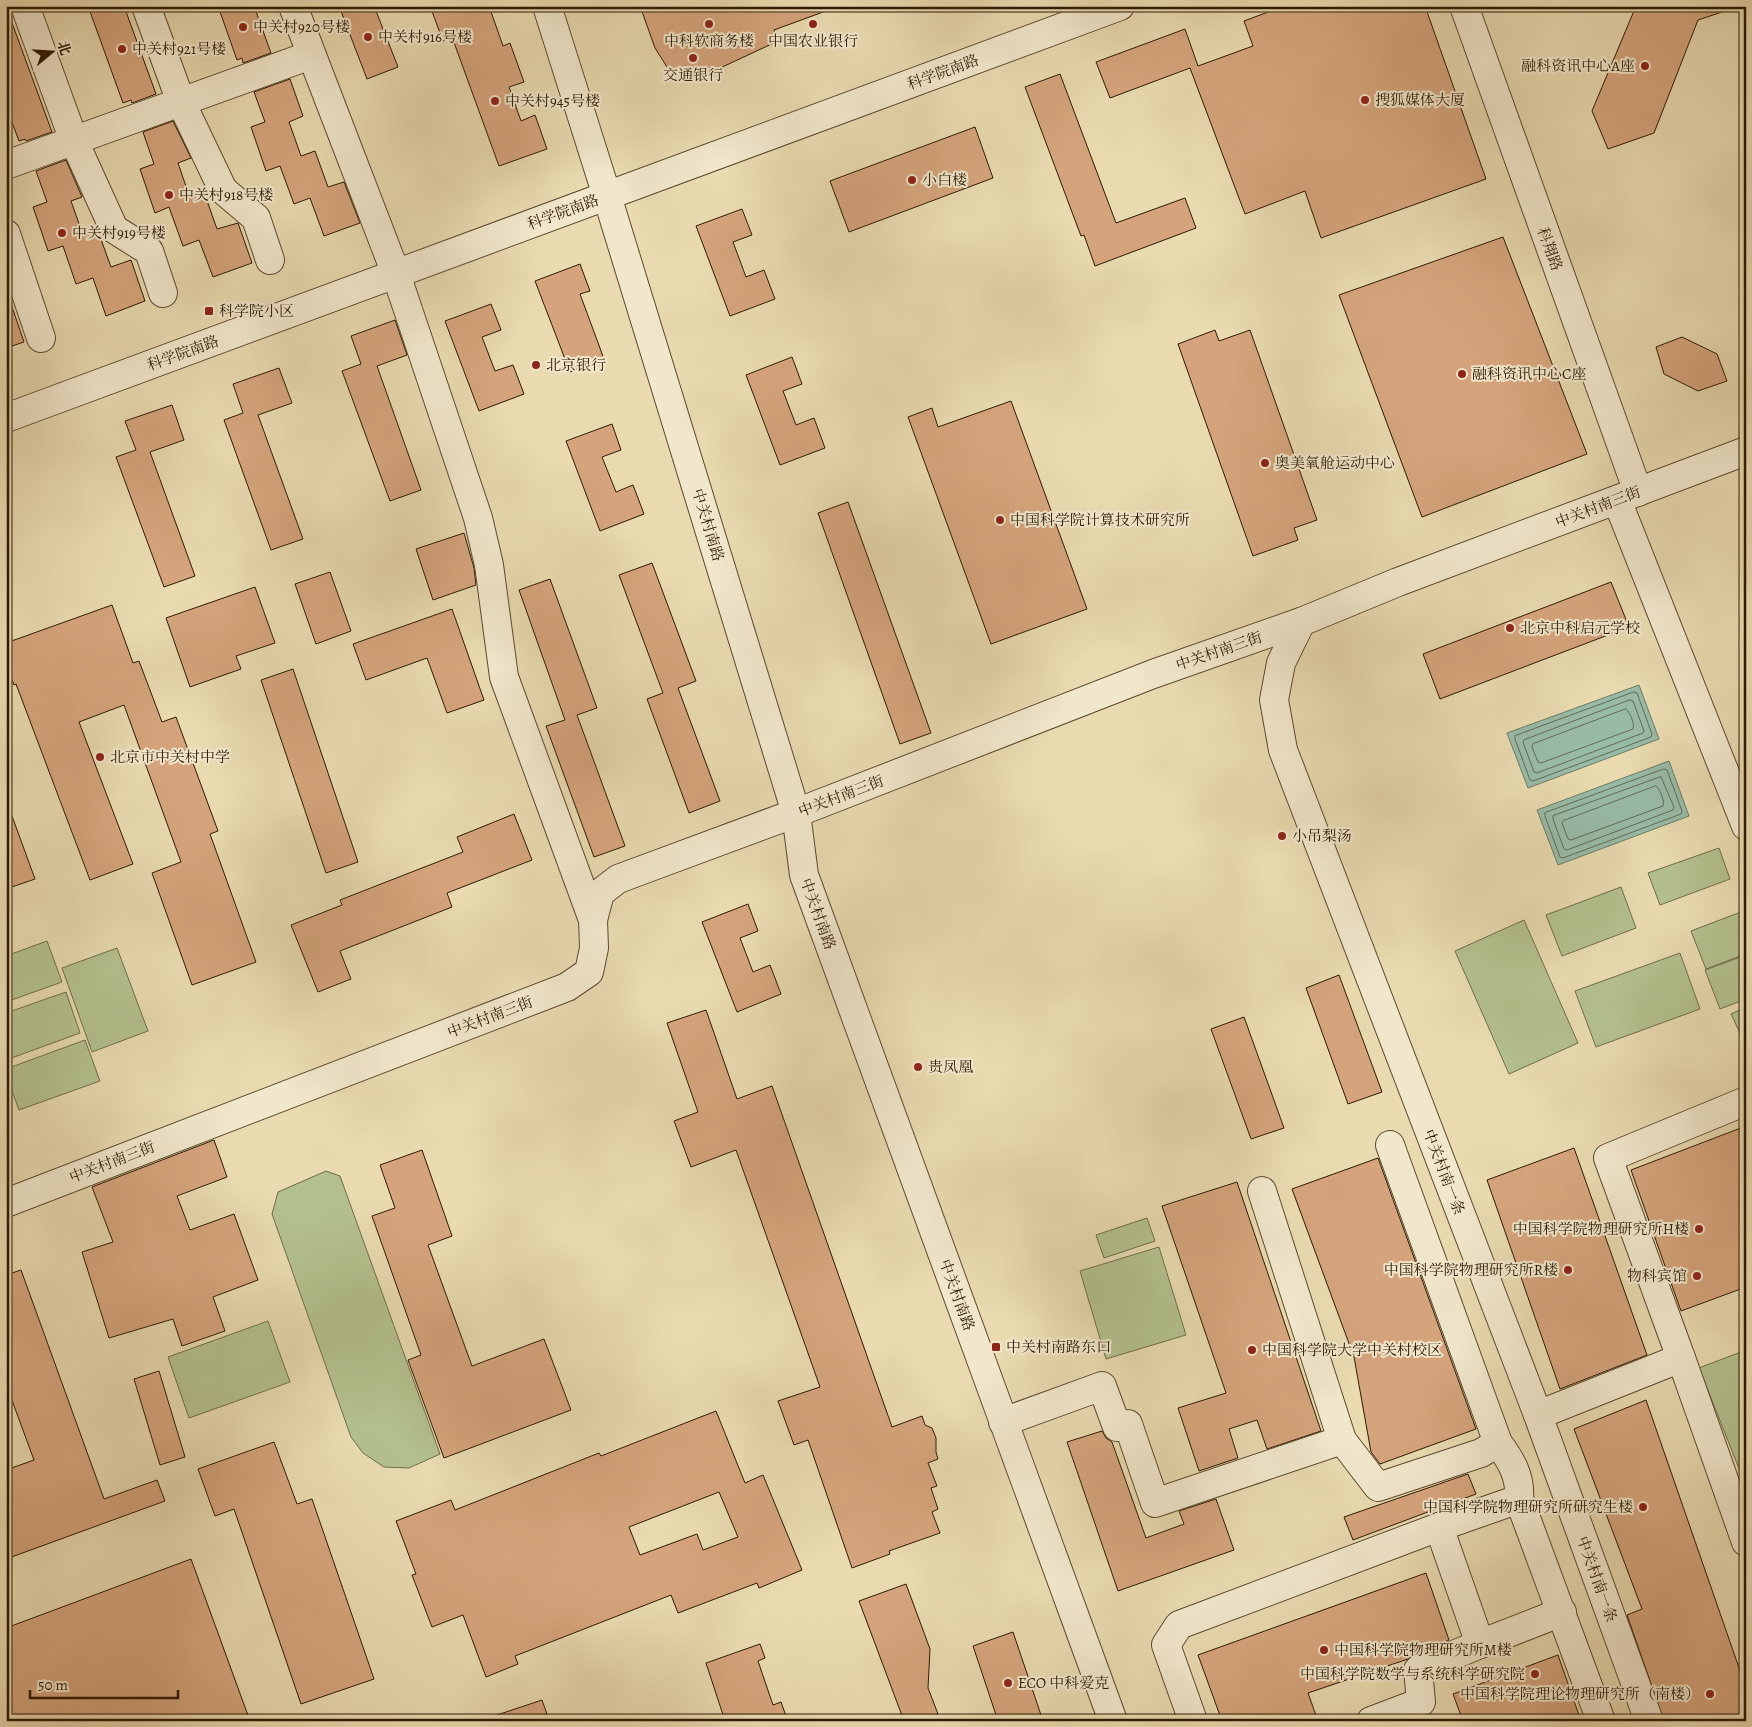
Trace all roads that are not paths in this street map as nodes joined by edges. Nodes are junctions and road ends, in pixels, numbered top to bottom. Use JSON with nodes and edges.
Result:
{"nodes":[{"id":1,"x":25,"y":6,"type":"edge"},
{"id":2,"x":146,"y":6,"type":"edge"},
{"id":3,"x":293,"y":6,"type":"edge"},
{"id":4,"x":547,"y":6,"type":"edge"},
{"id":5,"x":1120,"y":6,"type":"edge"},
{"id":6,"x":1464,"y":6,"type":"edge"},
{"id":7,"x":311,"y":55,"type":"junction"},
{"id":8,"x":180,"y":102,"type":"junction"},
{"id":9,"x":74,"y":140,"type":"junction"},
{"id":10,"x":6,"y":165,"type":"edge"},
{"id":11,"x":607,"y":196,"type":"junction"},
{"id":12,"x":6,"y":234,"type":"edge"},
{"id":13,"x":270,"y":260,"type":"dead end"},
{"id":14,"x":396,"y":274,"type":"junction"},
{"id":15,"x":164,"y":293,"type":"dead end"},
{"id":16,"x":41,"y":338,"type":"dead end"},
{"id":17,"x":6,"y":418,"type":"edge"},
{"id":18,"x":1746,"y":451,"type":"edge"},
{"id":19,"x":1628,"y":496,"type":"junction"},
{"id":20,"x":1301,"y":622,"type":"junction"},
{"id":21,"x":796,"y":814,"type":"junction"},
{"id":22,"x":1746,"y":826,"type":"edge"},
{"id":23,"x":593,"y":920,"type":"junction"},
{"id":24,"x":1746,"y":1101,"type":"edge"},
{"id":25,"x":1390,"y":1145,"type":"dead end"},
{"id":26,"x":1262,"y":1191,"type":"dead end"},
{"id":27,"x":6,"y":1203,"type":"edge"},
{"id":28,"x":1681,"y":1358,"type":"junction"},
{"id":29,"x":1003,"y":1422,"type":"junction"},
{"id":30,"x":1540,"y":1422,"type":"junction"},
{"id":31,"x":1342,"y":1440,"type":"junction"},
{"id":32,"x":1504,"y":1452,"type":"junction"},
{"id":33,"x":1519,"y":1499,"type":"junction"},
{"id":34,"x":1439,"y":1528,"type":"junction"},
{"id":35,"x":1746,"y":1542,"type":"edge"},
{"id":36,"x":1562,"y":1612,"type":"junction"},
{"id":37,"x":1480,"y":1644,"type":"junction"},
{"id":38,"x":1424,"y":1712,"type":"edge"},
{"id":39,"x":1113,"y":1721,"type":"edge"},
{"id":40,"x":1193,"y":1721,"type":"edge"},
{"id":41,"x":1370,"y":1721,"type":"edge"},
{"id":42,"x":1601,"y":1721,"type":"edge"},
{"id":43,"x":1649,"y":1721,"type":"edge"}],
"edges":[{"from":1,"to":9,"type":"street"},
{"from":2,"to":8,"type":"street"},
{"from":3,"to":7,"type":"street"},
{"from":4,"to":11,"type":"street","name":"中关村南路"},
{"from":5,"to":11,"type":"street","name":"科学院南路"},
{"from":6,"to":19,"type":"street","name":"科翔路"},
{"from":7,"to":8,"type":"street"},
{"from":7,"to":14,"type":"street"},
{"from":8,"to":9,"type":"street"},
{"from":8,"to":13,"type":"street"},
{"from":9,"to":10,"type":"street"},
{"from":9,"to":15,"type":"street"},
{"from":11,"to":14,"type":"street","name":"科学院南路"},
{"from":11,"to":21,"type":"street","name":"中关村南路"},
{"from":12,"to":16,"type":"street"},
{"from":14,"to":17,"type":"street","name":"科学院南路"},
{"from":14,"to":23,"type":"street"},
{"from":18,"to":19,"type":"street","name":"中关村南三街"},
{"from":19,"to":20,"type":"street","name":"中关村南三街"},
{"from":19,"to":22,"type":"street","name":"科翔路"},
{"from":20,"to":21,"type":"street","name":"中关村南三街"},
{"from":20,"to":30,"type":"street","name":"中关村南一条"},
{"from":21,"to":23,"type":"street","name":"中关村南三街"},
{"from":21,"to":29,"type":"street","name":"中关村南路"},
{"from":23,"to":27,"type":"street","name":"中关村南三街"},
{"from":24,"to":28,"type":"street"},
{"from":25,"to":32,"type":"street"},
{"from":26,"to":31,"type":"street"},
{"from":28,"to":30,"type":"street"},
{"from":28,"to":35,"type":"street"},
{"from":29,"to":31,"type":"street"},
{"from":29,"to":39,"type":"street","name":"中关村南路"},
{"from":30,"to":32,"type":"street"},
{"from":30,"to":43,"type":"street","name":"中关村南一条"},
{"from":31,"to":32,"type":"street"},
{"from":32,"to":33,"type":"street"},
{"from":33,"to":34,"type":"street"},
{"from":33,"to":36,"type":"street"},
{"from":34,"to":37,"type":"street"},
{"from":34,"to":40,"type":"street"},
{"from":36,"to":37,"type":"street"},
{"from":36,"to":42,"type":"street"},
{"from":37,"to":38,"type":"street"},
{"from":38,"to":41,"type":"street"}]}
